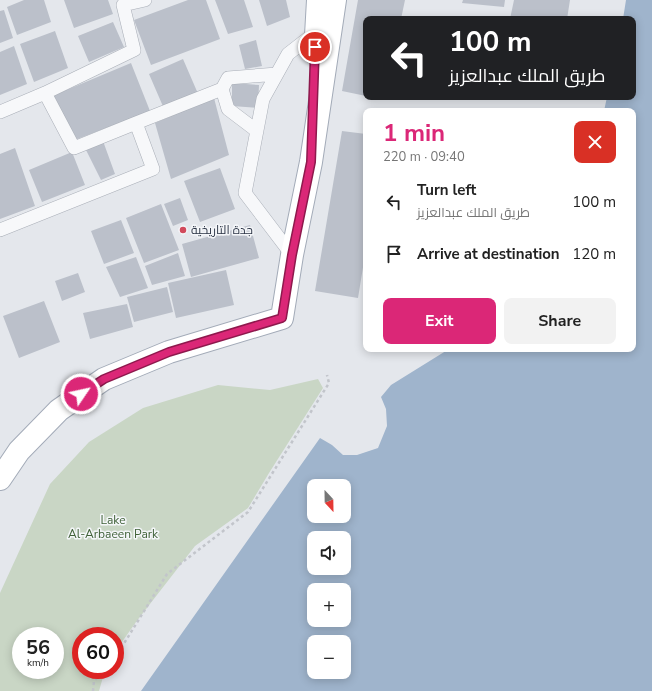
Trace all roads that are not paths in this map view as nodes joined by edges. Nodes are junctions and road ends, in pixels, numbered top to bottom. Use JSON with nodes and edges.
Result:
{"nodes":[{"id":1,"x":145,"y":0,"type":"edge"},
{"id":2,"x":318,"y":0,"type":"edge"},
{"id":3,"x":335,"y":0,"type":"edge"},
{"id":4,"x":122,"y":2,"type":"edge"},
{"id":5,"x":315,"y":33,"type":"junction"},
{"id":6,"x":276,"y":74,"type":"junction"},
{"id":7,"x":222,"y":89,"type":"junction"},
{"id":8,"x":45,"y":93,"type":"junction"},
{"id":9,"x":0,"y":112,"type":"edge"},
{"id":10,"x":136,"y":123,"type":"junction"},
{"id":11,"x":257,"y":131,"type":"junction"},
{"id":12,"x":311,"y":162,"type":"junction"},
{"id":13,"x":0,"y":230,"type":"edge"},
{"id":14,"x":292,"y":255,"type":"junction"},
{"id":15,"x":0,"y":479,"type":"edge"}],
"edges":[{"from":1,"to":4,"type":"street"},
{"from":2,"to":5,"type":"main road"},
{"from":3,"to":12,"type":"main road"},
{"from":4,"to":8,"type":"street"},
{"from":5,"to":6,"type":"street"},
{"from":5,"to":12,"type":"main road"},
{"from":6,"to":7,"type":"street"},
{"from":6,"to":11,"type":"street"},
{"from":7,"to":10,"type":"street"},
{"from":7,"to":11,"type":"street"},
{"from":8,"to":9,"type":"street"},
{"from":8,"to":10,"type":"street"},
{"from":10,"to":13,"type":"street"},
{"from":11,"to":14,"type":"street"},
{"from":12,"to":14,"type":"main road"},
{"from":14,"to":15,"type":"main road"}]}
